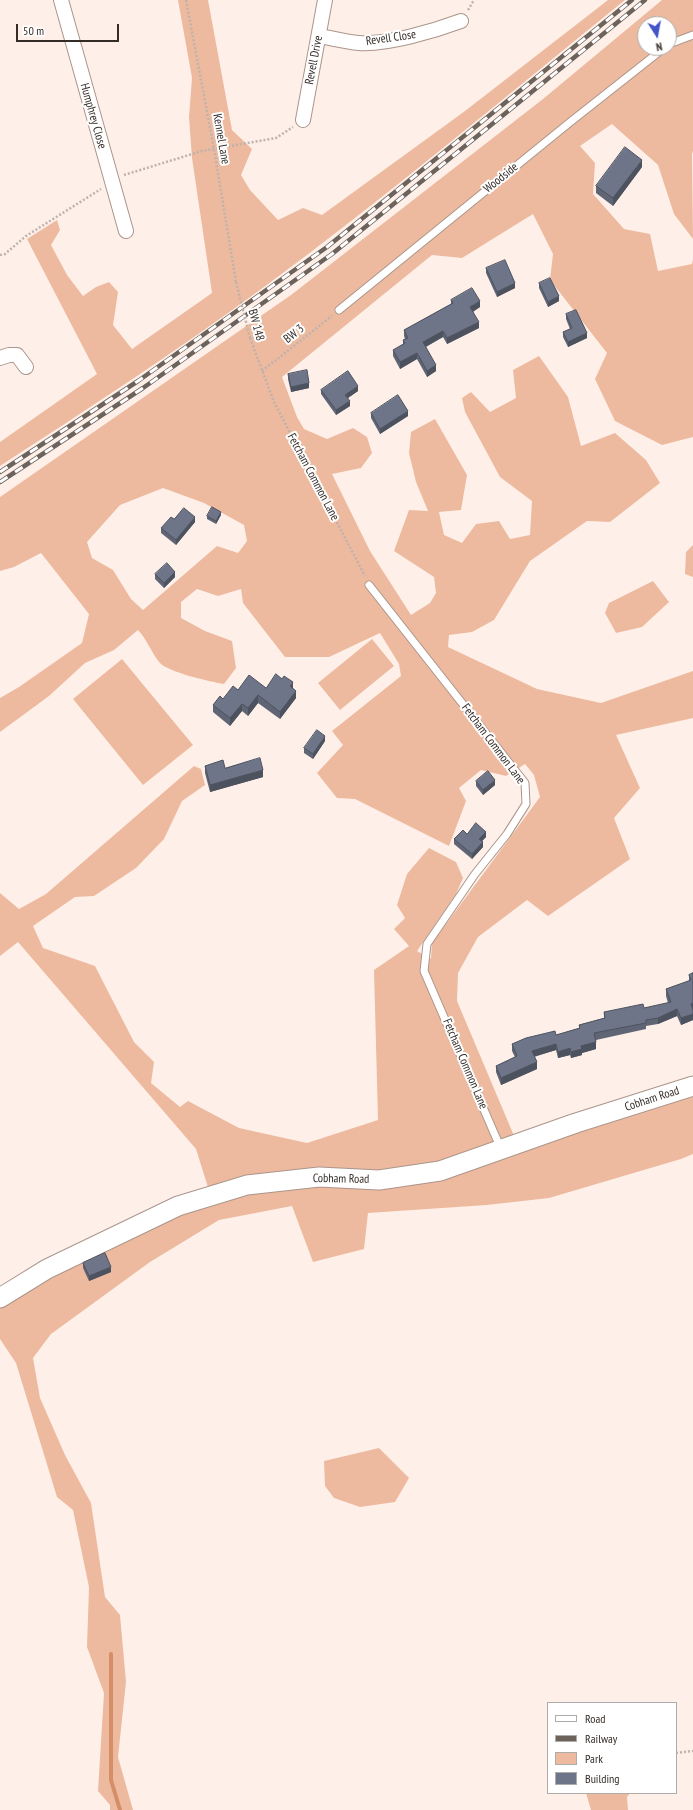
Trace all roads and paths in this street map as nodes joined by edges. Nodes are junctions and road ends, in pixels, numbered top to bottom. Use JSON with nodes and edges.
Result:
{"nodes":[{"id":1,"x":61,"y":0,"type":"edge"},
{"id":2,"x":186,"y":0,"type":"edge"},
{"id":3,"x":325,"y":0,"type":"edge"},
{"id":4,"x":460,"y":21,"type":"dead end"},
{"id":5,"x":693,"y":35,"type":"edge"},
{"id":6,"x":319,"y":36,"type":"junction"},
{"id":7,"x":677,"y":41,"type":"edge"},
{"id":8,"x":654,"y":56,"type":"edge"},
{"id":9,"x":303,"y":120,"type":"joint"},
{"id":10,"x":214,"y":149,"type":"junction"},
{"id":11,"x":126,"y":231,"type":"dead end"},
{"id":12,"x":236,"y":282,"type":"joint"},
{"id":13,"x":339,"y":310,"type":"joint"},
{"id":14,"x":0,"y":358,"type":"edge"},
{"id":15,"x":26,"y":367,"type":"dead end"},
{"id":16,"x":262,"y":371,"type":"junction"},
{"id":17,"x":369,"y":585,"type":"joint"},
{"id":18,"x":693,"y":1086,"type":"edge"},
{"id":19,"x":501,"y":1150,"type":"junction"},
{"id":20,"x":0,"y":1298,"type":"edge"},
{"id":21,"x":693,"y":1751,"type":"edge"},
{"id":22,"x":677,"y":1753,"type":"edge"}],
"edges":[{"from":1,"to":11,"type":"street","name":"Humphrey Close"},
{"from":2,"to":10,"type":"path","name":"Kennel Lane"},
{"from":3,"to":6,"type":"street","name":"Revell Drive"},
{"from":4,"to":6,"type":"street","name":"Revell Close"},
{"from":5,"to":7,"type":"lane"},
{"from":6,"to":9,"type":"street","name":"Revell Drive"},
{"from":8,"to":13,"type":"lane","name":"Woodside"},
{"from":9,"to":10,"type":"path"},
{"from":10,"to":12,"type":"path","name":"Kennel Lane"},
{"from":12,"to":16,"type":"path","name":"BW 148","bridge":true},
{"from":13,"to":16,"type":"path","name":"BW 3"},
{"from":14,"to":15,"type":"street"},
{"from":16,"to":17,"type":"path","name":"Fetcham Common Lane"},
{"from":17,"to":19,"type":"lane","name":"Fetcham Common Lane"},
{"from":18,"to":19,"type":"street","name":"Cobham Road"},
{"from":19,"to":20,"type":"street","name":"Cobham Road"},
{"from":21,"to":22,"type":"path"}]}
